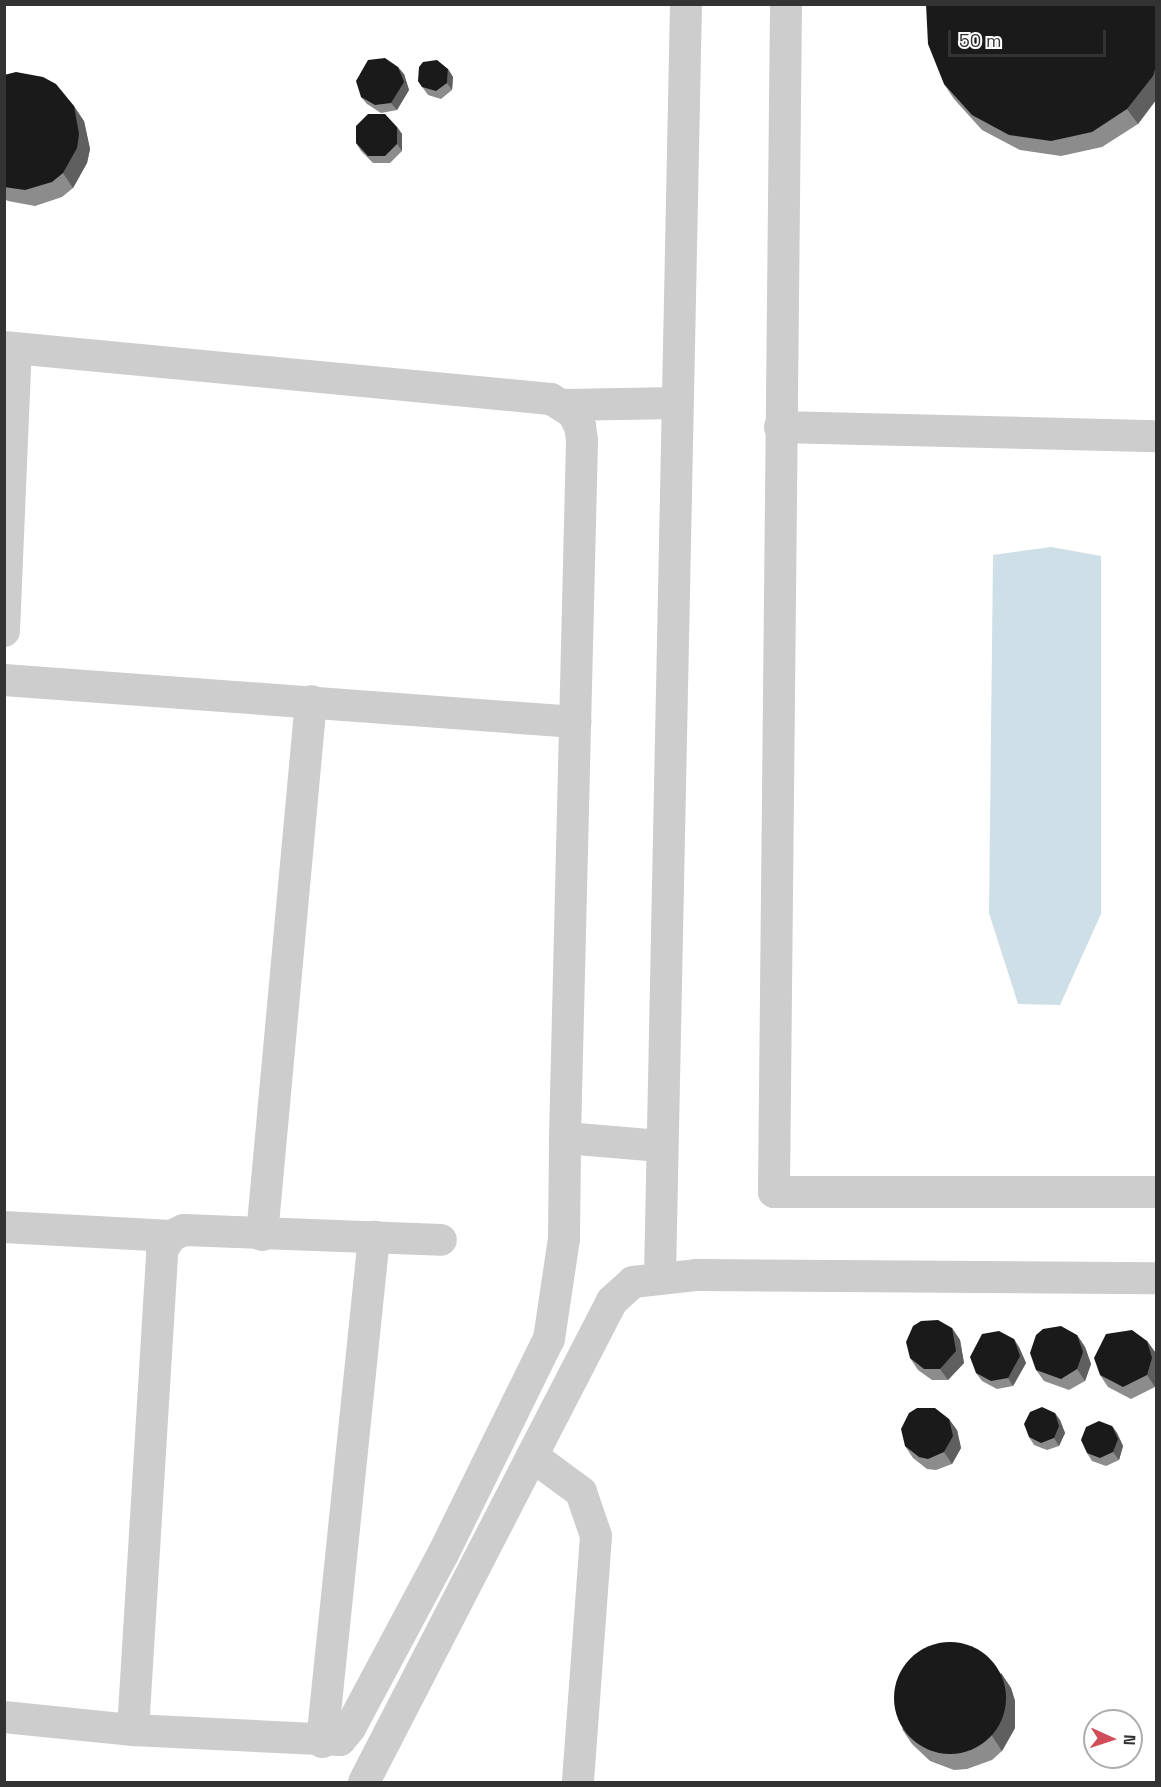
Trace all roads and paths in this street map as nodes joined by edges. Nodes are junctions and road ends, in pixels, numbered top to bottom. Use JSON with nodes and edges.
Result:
{"nodes":[{"id":1,"x":686,"y":4,"type":"edge"},
{"id":2,"x":786,"y":4,"type":"edge"},
{"id":3,"x":10,"y":347,"type":"edge"},
{"id":4,"x":677,"y":403,"type":"junction"},
{"id":5,"x":564,"y":405,"type":"junction"},
{"id":6,"x":780,"y":427,"type":"junction"},
{"id":7,"x":1156,"y":436,"type":"edge"},
{"id":8,"x":4,"y":631,"type":"edge"},
{"id":9,"x":4,"y":680,"type":"edge"},
{"id":10,"x":311,"y":701,"type":"junction"},
{"id":11,"x":575,"y":722,"type":"junction"},
{"id":12,"x":565,"y":1138,"type":"junction"},
{"id":13,"x":661,"y":1146,"type":"junction"},
{"id":14,"x":1156,"y":1191,"type":"edge"},
{"id":15,"x":4,"y":1227,"type":"edge"},
{"id":16,"x":262,"y":1235,"type":"junction"},
{"id":17,"x":171,"y":1236,"type":"junction"},
{"id":18,"x":374,"y":1237,"type":"junction"},
{"id":19,"x":441,"y":1240,"type":"dead end"},
{"id":20,"x":660,"y":1277,"type":"junction"},
{"id":21,"x":1156,"y":1278,"type":"edge"},
{"id":22,"x":532,"y":1456,"type":"junction"},
{"id":23,"x":4,"y":1717,"type":"edge"},
{"id":24,"x":133,"y":1730,"type":"junction"},
{"id":25,"x":322,"y":1742,"type":"junction"},
{"id":26,"x":364,"y":1782,"type":"edge"},
{"id":27,"x":578,"y":1782,"type":"edge"}],
"edges":[{"from":1,"to":4,"type":"street"},
{"from":2,"to":6,"type":"street"},
{"from":3,"to":5,"type":"street"},
{"from":3,"to":8,"type":"street"},
{"from":4,"to":5,"type":"street"},
{"from":4,"to":13,"type":"street"},
{"from":5,"to":11,"type":"street"},
{"from":6,"to":7,"type":"street"},
{"from":6,"to":14,"type":"street"},
{"from":9,"to":10,"type":"street"},
{"from":10,"to":11,"type":"street"},
{"from":10,"to":16,"type":"street"},
{"from":11,"to":12,"type":"street"},
{"from":12,"to":13,"type":"street"},
{"from":12,"to":25,"type":"street"},
{"from":13,"to":20,"type":"street"},
{"from":15,"to":17,"type":"street"},
{"from":16,"to":17,"type":"street"},
{"from":16,"to":18,"type":"street"},
{"from":17,"to":24,"type":"street"},
{"from":18,"to":19,"type":"street"},
{"from":18,"to":25,"type":"street"},
{"from":20,"to":21,"type":"street"},
{"from":20,"to":22,"type":"street"},
{"from":22,"to":26,"type":"street"},
{"from":22,"to":27,"type":"street"},
{"from":23,"to":24,"type":"street"},
{"from":24,"to":25,"type":"street"}]}
